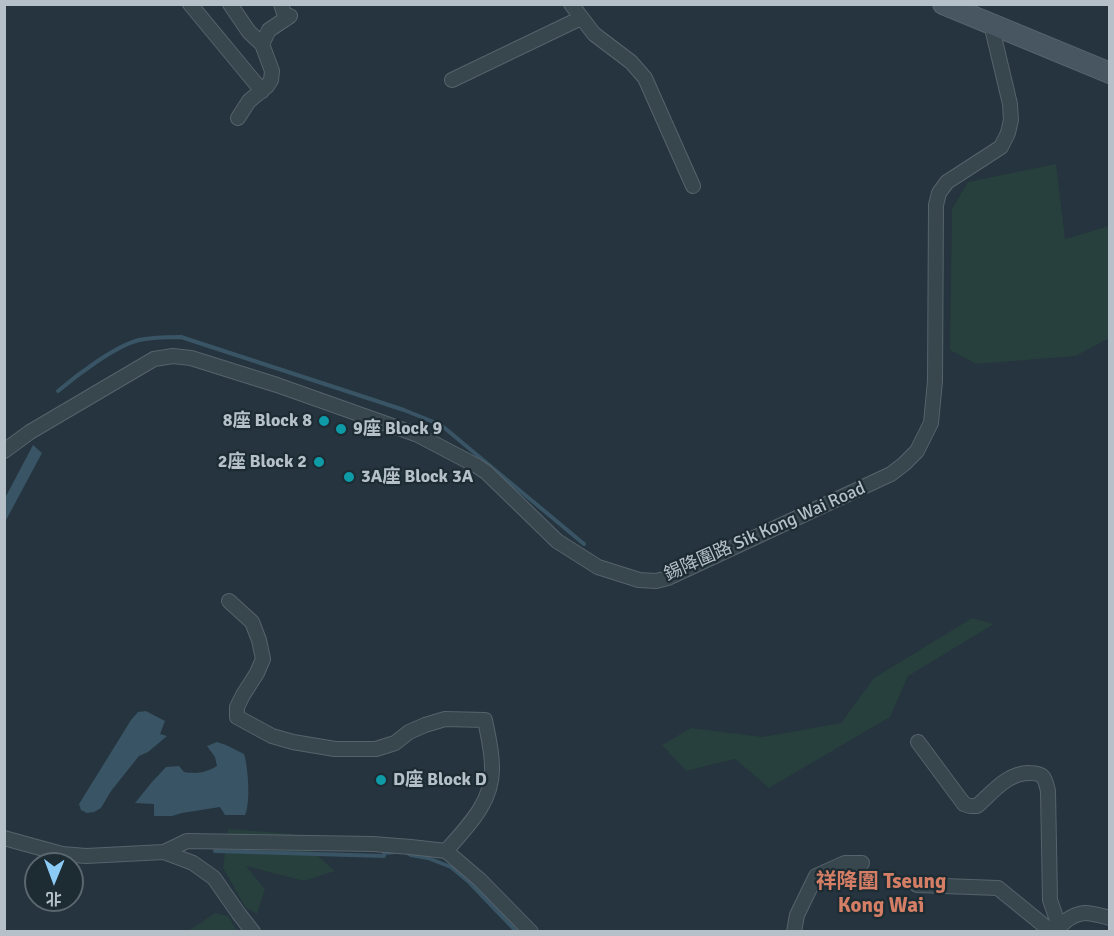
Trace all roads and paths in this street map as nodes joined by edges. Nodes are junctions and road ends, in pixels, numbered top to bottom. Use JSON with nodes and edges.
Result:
{"nodes":[{"id":1,"x":190,"y":4,"type":"edge"},
{"id":2,"x":230,"y":4,"type":"edge"},
{"id":3,"x":281,"y":4,"type":"edge"},
{"id":4,"x":571,"y":4,"type":"edge"},
{"id":5,"x":943,"y":4,"type":"edge"},
{"id":6,"x":581,"y":18,"type":"junction"},
{"id":7,"x":991,"y":24,"type":"junction"},
{"id":8,"x":262,"y":44,"type":"junction"},
{"id":9,"x":1110,"y":73,"type":"edge"},
{"id":10,"x":452,"y":80,"type":"dead end"},
{"id":11,"x":262,"y":91,"type":"junction"},
{"id":12,"x":238,"y":118,"type":"dead end"},
{"id":13,"x":693,"y":186,"type":"dead end"},
{"id":14,"x":4,"y":451,"type":"edge"},
{"id":15,"x":229,"y":601,"type":"dead end"},
{"id":16,"x":918,"y":742,"type":"dead end"},
{"id":17,"x":4,"y":838,"type":"edge"},
{"id":18,"x":446,"y":851,"type":"junction"},
{"id":19,"x":164,"y":852,"type":"junction"},
{"id":20,"x":862,"y":863,"type":"dead end"},
{"id":21,"x":917,"y":885,"type":"dead end"},
{"id":22,"x":1110,"y":918,"type":"edge"},
{"id":23,"x":1056,"y":930,"type":"edge"},
{"id":24,"x":254,"y":932,"type":"edge"},
{"id":25,"x":531,"y":932,"type":"edge"},
{"id":26,"x":794,"y":932,"type":"edge"}],
"edges":[{"from":1,"to":11,"type":"street"},
{"from":2,"to":8,"type":"street"},
{"from":3,"to":8,"type":"street"},
{"from":4,"to":6,"type":"street"},
{"from":5,"to":7,"type":"street"},
{"from":6,"to":10,"type":"street"},
{"from":6,"to":13,"type":"street"},
{"from":7,"to":9,"type":"street"},
{"from":7,"to":14,"type":"street","name":"錫降圍路 Sik Kong Wai Road"},
{"from":8,"to":11,"type":"street"},
{"from":11,"to":12,"type":"street"},
{"from":15,"to":18,"type":"street"},
{"from":16,"to":23,"type":"street"},
{"from":17,"to":19,"type":"street"},
{"from":18,"to":19,"type":"street"},
{"from":18,"to":25,"type":"street"},
{"from":19,"to":24,"type":"street"},
{"from":20,"to":26,"type":"street"},
{"from":21,"to":23,"type":"street"},
{"from":22,"to":23,"type":"street"}]}
